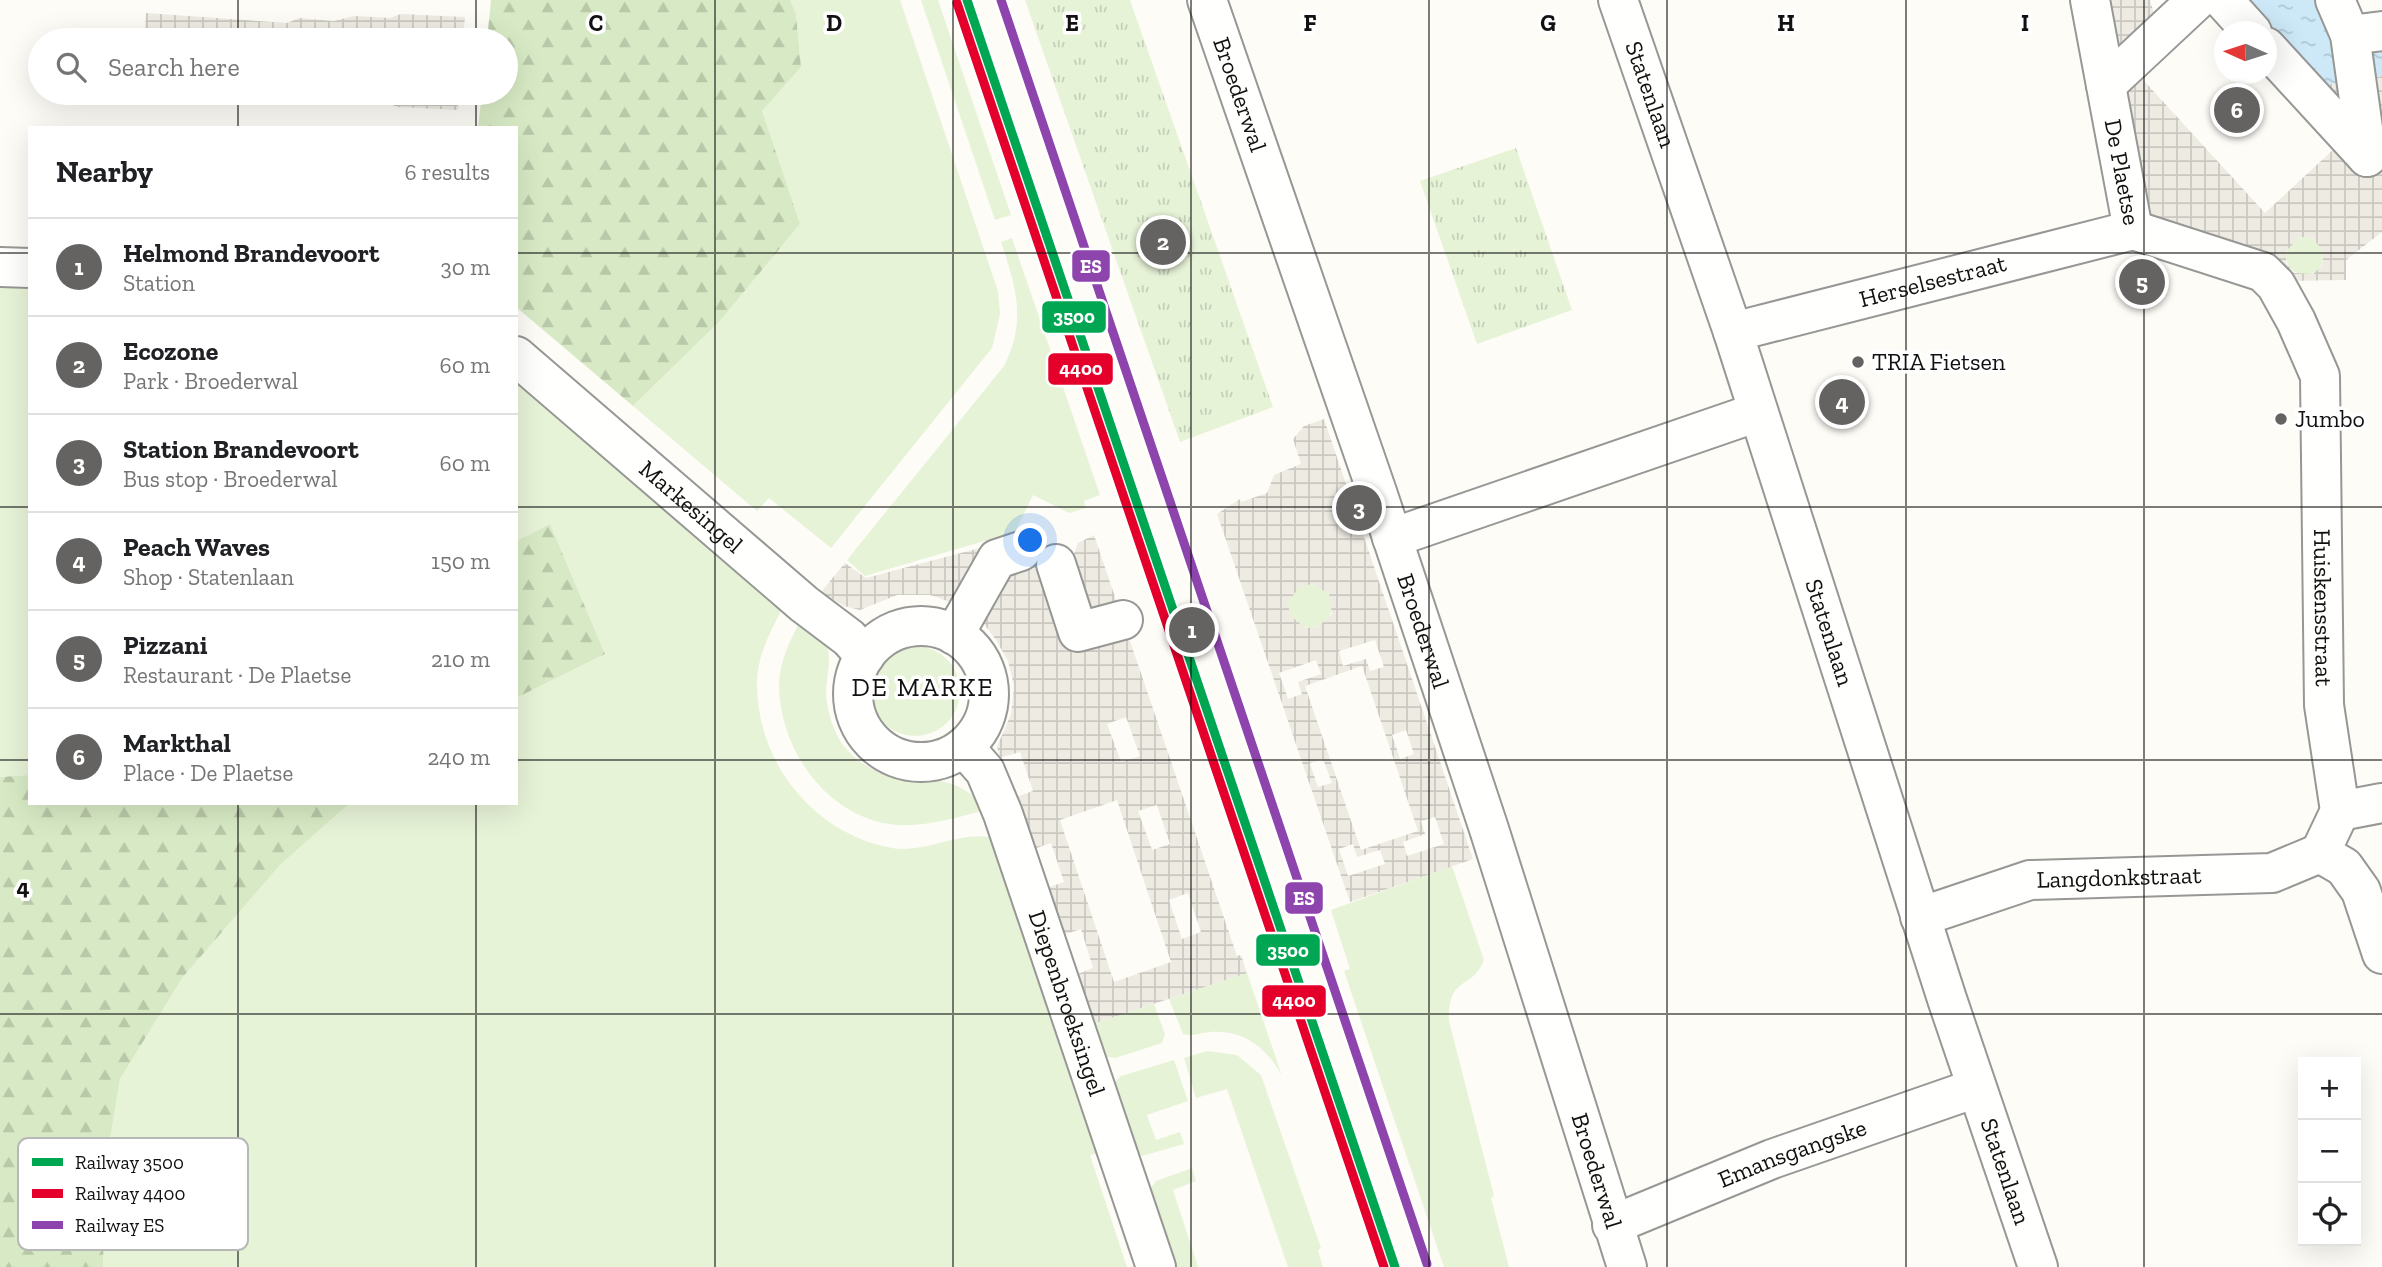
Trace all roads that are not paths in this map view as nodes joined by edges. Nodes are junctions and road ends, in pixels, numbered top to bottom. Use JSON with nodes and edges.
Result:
{"nodes":[{"id":1,"x":1207,"y":0,"type":"edge"},
{"id":2,"x":1618,"y":0,"type":"edge"},
{"id":3,"x":2090,"y":0,"type":"edge"},
{"id":4,"x":2197,"y":0,"type":"edge"},
{"id":5,"x":2224,"y":0,"type":"edge"},
{"id":6,"x":2335,"y":0,"type":"edge"},
{"id":7,"x":2242,"y":21,"type":"edge"},
{"id":8,"x":2361,"y":50,"type":"edge"},
{"id":9,"x":2277,"y":59,"type":"edge"},
{"id":10,"x":2106,"y":85,"type":"junction"},
{"id":11,"x":2133,"y":230,"type":"junction"},
{"id":12,"x":2242,"y":263,"type":"joint"},
{"id":13,"x":0,"y":267,"type":"edge"},
{"id":14,"x":28,"y":268,"type":"edge"},
{"id":15,"x":1733,"y":331,"type":"junction"},
{"id":16,"x":518,"y":358,"type":"edge"},
{"id":17,"x":1758,"y":412,"type":"junction"},
{"id":18,"x":1392,"y":538,"type":"junction"},
{"id":19,"x":1123,"y":620,"type":"dead end"},
{"id":20,"x":954,"y":635,"type":"junction"},
{"id":21,"x":865,"y":656,"type":"junction"},
{"id":22,"x":964,"y":747,"type":"junction"},
{"id":23,"x":2382,"y":803,"type":"edge"},
{"id":24,"x":2340,"y":811,"type":"junction"},
{"id":25,"x":2320,"y":853,"type":"junction"},
{"id":26,"x":1920,"y":917,"type":"junction"},
{"id":27,"x":2382,"y":954,"type":"edge"},
{"id":28,"x":1976,"y":1088,"type":"junction"},
{"id":29,"x":1612,"y":1225,"type":"junction"},
{"id":30,"x":1156,"y":1267,"type":"edge"},
{"id":31,"x":1627,"y":1267,"type":"edge"},
{"id":32,"x":2038,"y":1267,"type":"edge"}],
"edges":[{"from":1,"to":18,"type":"street","name":"Broederwal"},
{"from":2,"to":15,"type":"street","name":"Statenlaan"},
{"from":3,"to":10,"type":"street","name":"De Plaetse"},
{"from":4,"to":10,"type":"street","name":"De Plaetse"},
{"from":5,"to":7,"type":"street"},
{"from":6,"to":8,"type":"street"},
{"from":8,"to":9,"type":"street"},
{"from":10,"to":11,"type":"street","name":"De Plaetse"},
{"from":11,"to":12,"type":"street","name":"De Plaetse"},
{"from":11,"to":15,"type":"street","name":"Herselsestraat"},
{"from":12,"to":24,"type":"street","name":"Huiskensstraat"},
{"from":13,"to":14,"type":"street"},
{"from":15,"to":17,"type":"street","name":"Statenlaan"},
{"from":16,"to":21,"type":"street","name":"Markesingel"},
{"from":17,"to":18,"type":"street"},
{"from":17,"to":26,"type":"street","name":"Statenlaan"},
{"from":18,"to":29,"type":"street","name":"Broederwal"},
{"from":19,"to":20,"type":"street"},
{"from":20,"to":21,"type":"street"},
{"from":20,"to":22,"type":"street"},
{"from":21,"to":22,"type":"street"},
{"from":22,"to":30,"type":"street","name":"Diepenbroeksingel"},
{"from":23,"to":24,"type":"street"},
{"from":24,"to":25,"type":"street"},
{"from":25,"to":26,"type":"street","name":"Langdonkstraat"},
{"from":25,"to":27,"type":"street"},
{"from":26,"to":28,"type":"street","name":"Statenlaan"},
{"from":28,"to":29,"type":"street","name":"Emansgangske"},
{"from":28,"to":32,"type":"street","name":"Statenlaan"},
{"from":29,"to":31,"type":"street","name":"Broederwal"}]}
